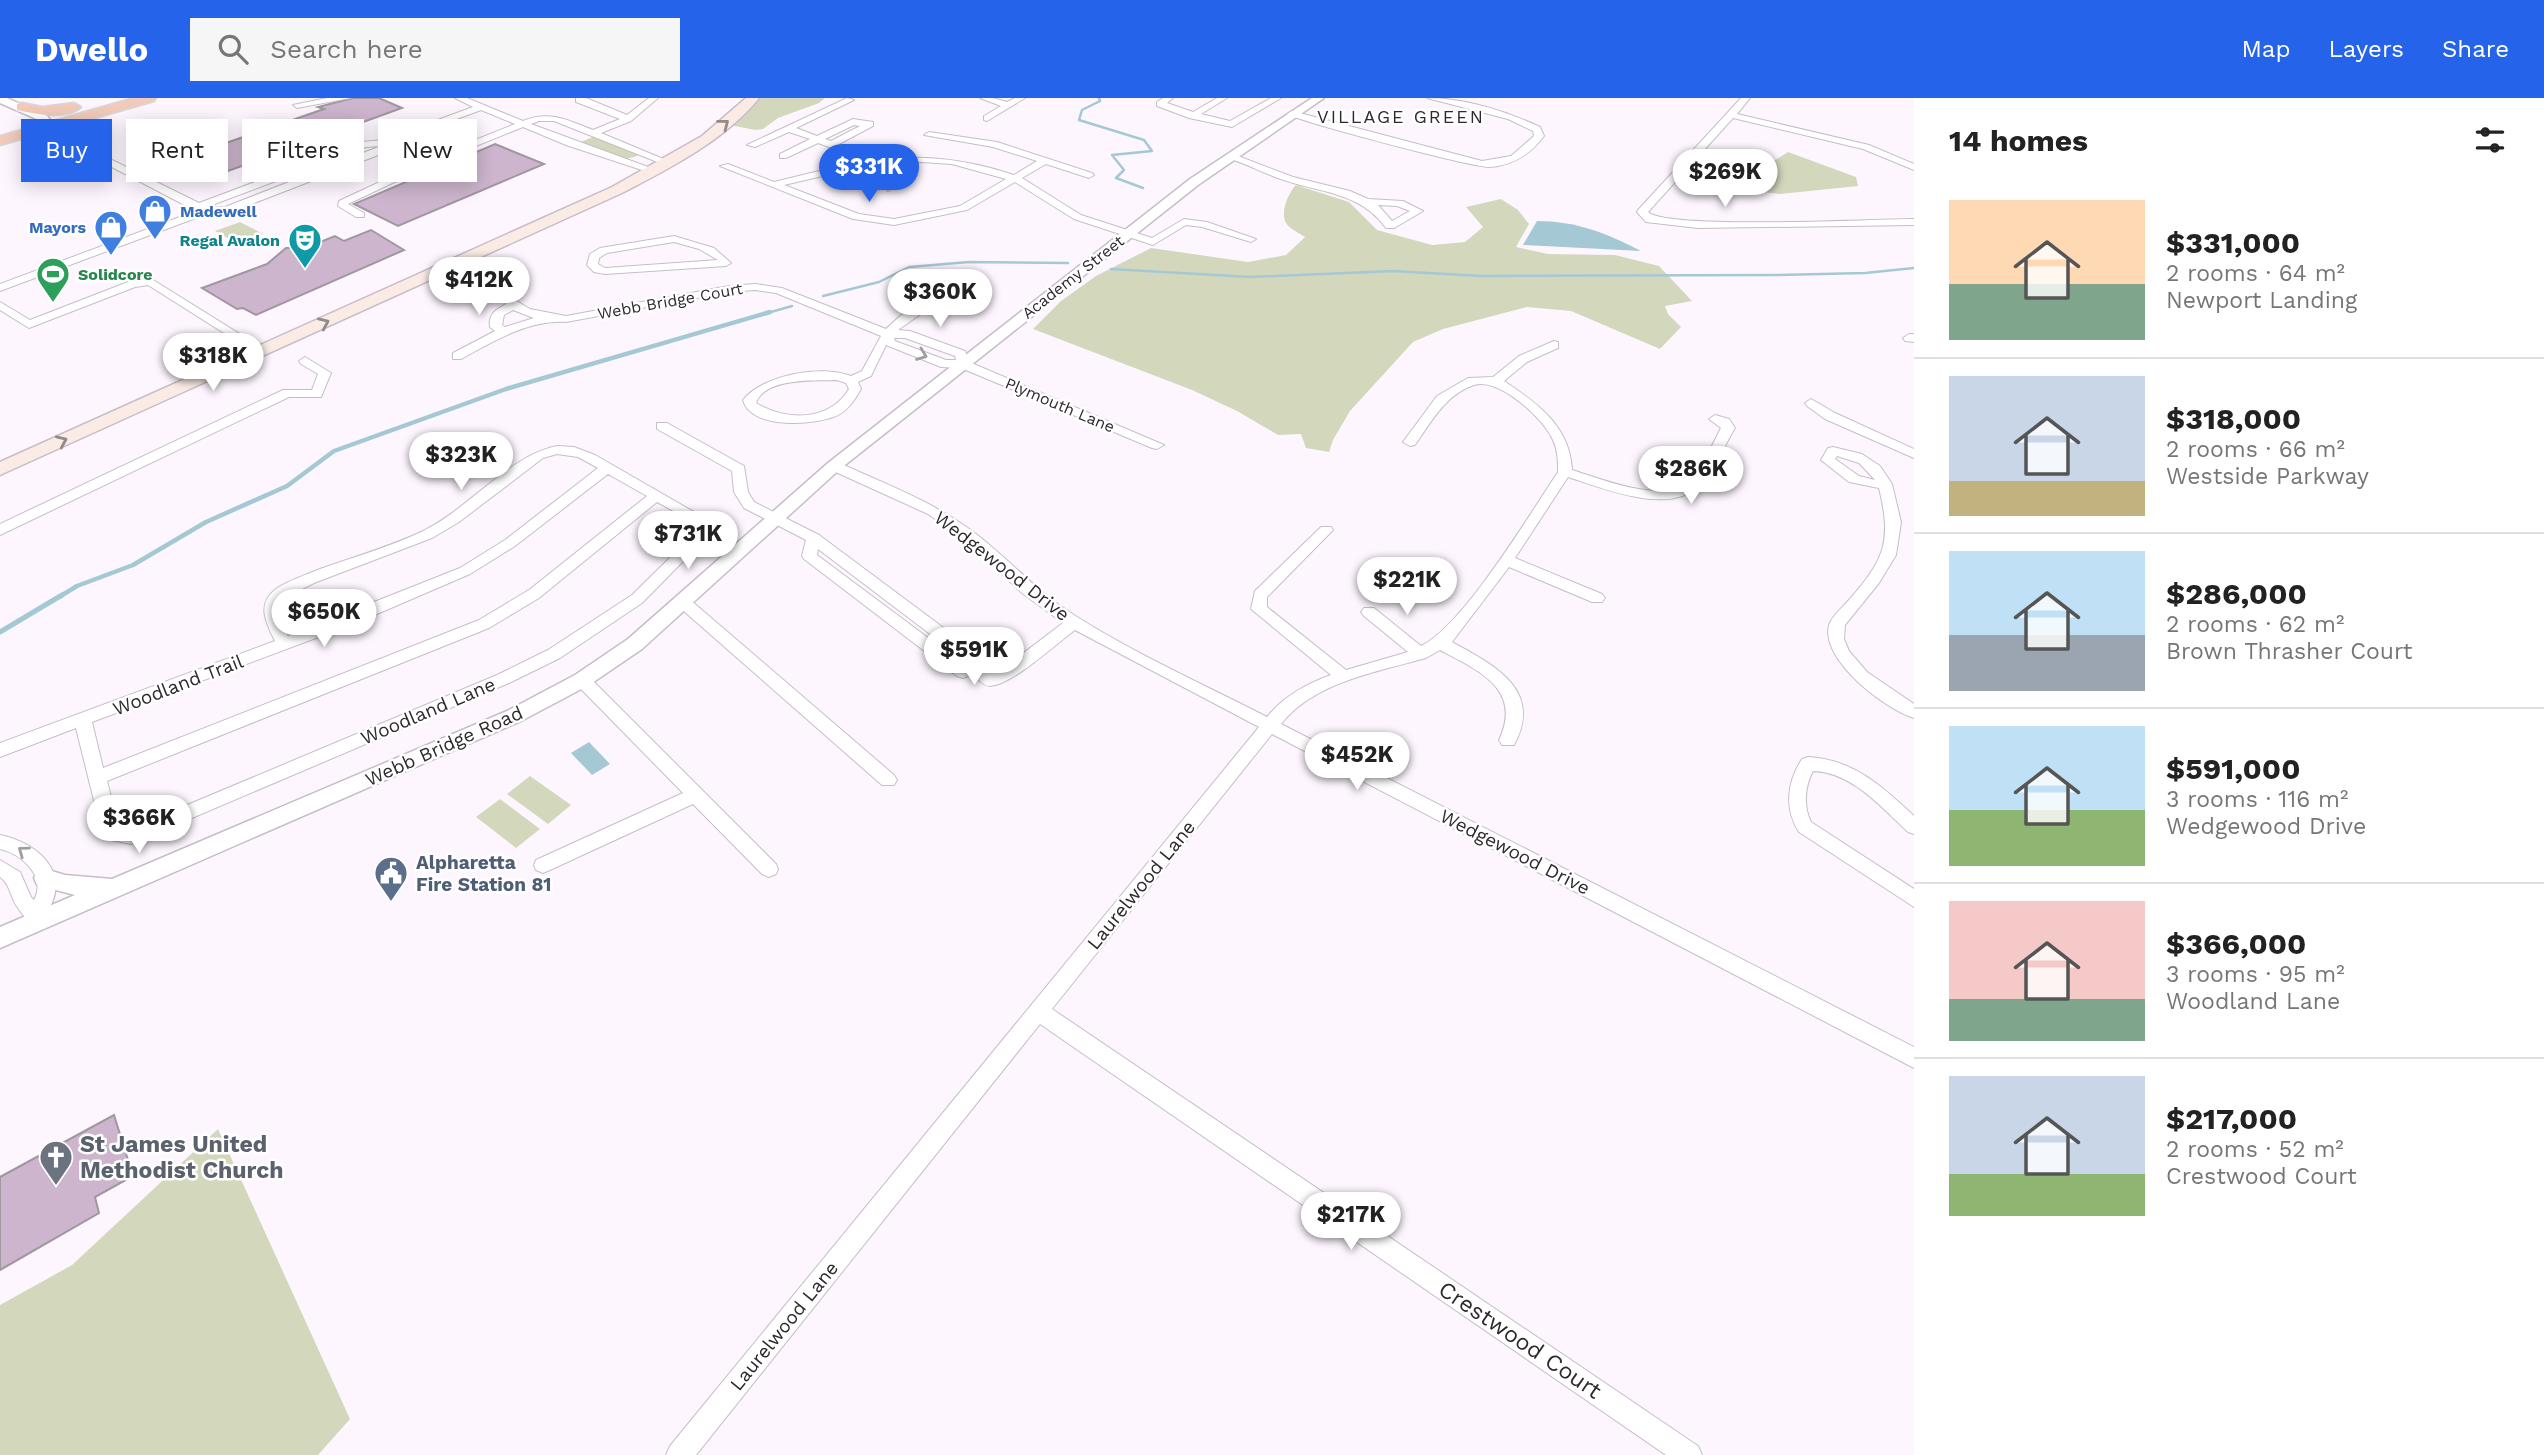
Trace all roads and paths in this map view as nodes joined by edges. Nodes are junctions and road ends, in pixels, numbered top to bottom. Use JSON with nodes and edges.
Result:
{"nodes":[{"id":1,"x":113,"y":98,"type":"edge"},
{"id":2,"x":149,"y":98,"type":"edge"},
{"id":3,"x":346,"y":98,"type":"edge"},
{"id":4,"x":459,"y":98,"type":"edge"},
{"id":5,"x":582,"y":98,"type":"edge"},
{"id":6,"x":654,"y":98,"type":"edge"},
{"id":7,"x":732,"y":98,"type":"edge"},
{"id":8,"x":752,"y":98,"type":"edge"},
{"id":9,"x":984,"y":98,"type":"edge"},
{"id":10,"x":1021,"y":98,"type":"edge"},
{"id":11,"x":1169,"y":98,"type":"edge"},
{"id":12,"x":1223,"y":98,"type":"edge"},
{"id":13,"x":1277,"y":98,"type":"edge"},
{"id":14,"x":1319,"y":98,"type":"edge"},
{"id":15,"x":1431,"y":98,"type":"edge"},
{"id":16,"x":1746,"y":98,"type":"edge"},
{"id":17,"x":850,"y":100,"type":"dead end"},
{"id":18,"x":90,"y":105,"type":"junction"},
{"id":19,"x":297,"y":105,"type":"dead end"},
{"id":20,"x":1009,"y":106,"type":"junction"},
{"id":21,"x":482,"y":107,"type":"junction"},
{"id":22,"x":1292,"y":114,"type":"junction"},
{"id":23,"x":1731,"y":115,"type":"junction"},
{"id":24,"x":1192,"y":116,"type":"junction"},
{"id":25,"x":987,"y":118,"type":"dead end"},
{"id":26,"x":50,"y":119,"type":"edge"},
{"id":27,"x":54,"y":119,"type":"edge"},
{"id":28,"x":628,"y":119,"type":"junction"},
{"id":29,"x":5,"y":122,"type":"edge"},
{"id":30,"x":523,"y":124,"type":"junction"},
{"id":31,"x":788,"y":128,"type":"junction"},
{"id":32,"x":594,"y":132,"type":"junction"},
{"id":33,"x":929,"y":135,"type":"dead end"},
{"id":34,"x":818,"y":139,"type":"junction"},
{"id":35,"x":975,"y":140,"type":"junction"},
{"id":36,"x":569,"y":143,"type":"junction"},
{"id":37,"x":832,"y":144,"type":"junction"},
{"id":38,"x":752,"y":145,"type":"dead end"},
{"id":39,"x":783,"y":156,"type":"dead end"},
{"id":40,"x":1230,"y":156,"type":"junction"},
{"id":41,"x":957,"y":161,"type":"junction"},
{"id":42,"x":1045,"y":161,"type":"junction"},
{"id":43,"x":112,"y":162,"type":"edge"},
{"id":44,"x":865,"y":163,"type":"junction"},
{"id":45,"x":653,"y":164,"type":"junction"},
{"id":46,"x":1912,"y":164,"type":"edge"},
{"id":47,"x":725,"y":166,"type":"dead end"},
{"id":48,"x":1089,"y":176,"type":"dead end"},
{"id":49,"x":1015,"y":178,"type":"junction"},
{"id":50,"x":772,"y":185,"type":"junction"},
{"id":51,"x":888,"y":188,"type":"dead end"},
{"id":52,"x":1367,"y":201,"type":"dead end"},
{"id":53,"x":200,"y":209,"type":"junction"},
{"id":54,"x":360,"y":215,"type":"dead end"},
{"id":55,"x":1914,"y":222,"type":"edge"},
{"id":56,"x":1128,"y":234,"type":"junction"},
{"id":57,"x":1251,"y":239,"type":"dead end"},
{"id":58,"x":726,"y":262,"type":"junction"},
{"id":59,"x":508,"y":284,"type":"dead end"},
{"id":60,"x":0,"y":288,"type":"edge"},
{"id":61,"x":729,"y":289,"type":"junction"},
{"id":62,"x":942,"y":294,"type":"dead end"},
{"id":63,"x":0,"y":305,"type":"edge"},
{"id":64,"x":512,"y":306,"type":"junction"},
{"id":65,"x":545,"y":318,"type":"junction"},
{"id":66,"x":504,"y":331,"type":"junction"},
{"id":67,"x":887,"y":334,"type":"junction"},
{"id":68,"x":1554,"y":345,"type":"dead end"},
{"id":69,"x":255,"y":346,"type":"junction"},
{"id":70,"x":457,"y":356,"type":"dead end"},
{"id":71,"x":305,"y":361,"type":"dead end"},
{"id":72,"x":963,"y":364,"type":"junction"},
{"id":73,"x":851,"y":381,"type":"junction"},
{"id":74,"x":1496,"y":381,"type":"junction"},
{"id":75,"x":1811,"y":403,"type":"dead end"},
{"id":76,"x":1715,"y":419,"type":"dead end"},
{"id":77,"x":662,"y":426,"type":"dead end"},
{"id":78,"x":1410,"y":442,"type":"dead end"},
{"id":79,"x":1157,"y":445,"type":"dead end"},
{"id":80,"x":0,"y":452,"type":"edge"},
{"id":81,"x":1914,"y":454,"type":"edge"},
{"id":82,"x":834,"y":466,"type":"junction"},
{"id":83,"x":607,"y":468,"type":"junction"},
{"id":84,"x":0,"y":469,"type":"edge"},
{"id":85,"x":1565,"y":472,"type":"junction"},
{"id":86,"x":1885,"y":484,"type":"dead end"},
{"id":87,"x":656,"y":496,"type":"junction"},
{"id":88,"x":774,"y":518,"type":"junction"},
{"id":89,"x":0,"y":530,"type":"edge"},
{"id":90,"x":1326,"y":530,"type":"dead end"},
{"id":91,"x":1507,"y":560,"type":"junction"},
{"id":92,"x":1597,"y":598,"type":"dead end"},
{"id":93,"x":683,"y":602,"type":"junction"},
{"id":94,"x":1369,"y":612,"type":"dead end"},
{"id":95,"x":1074,"y":622,"type":"junction"},
{"id":96,"x":1440,"y":643,"type":"junction"},
{"id":97,"x":284,"y":644,"type":"junction"},
{"id":98,"x":1420,"y":654,"type":"junction"},
{"id":99,"x":1342,"y":675,"type":"junction"},
{"id":100,"x":582,"y":680,"type":"junction"},
{"id":101,"x":1914,"y":712,"type":"edge"},
{"id":102,"x":83,"y":721,"type":"junction"},
{"id":103,"x":1270,"y":725,"type":"junction"},
{"id":104,"x":1508,"y":740,"type":"dead end"},
{"id":105,"x":0,"y":750,"type":"edge"},
{"id":106,"x":97,"y":778,"type":"junction"},
{"id":107,"x":888,"y":779,"type":"dead end"},
{"id":108,"x":695,"y":795,"type":"junction"},
{"id":109,"x":1914,"y":827,"type":"edge"},
{"id":110,"x":0,"y":842,"type":"edge"},
{"id":111,"x":543,"y":865,"type":"dead end"},
{"id":112,"x":0,"y":867,"type":"edge"},
{"id":113,"x":769,"y":869,"type":"dead end"},
{"id":114,"x":45,"y":878,"type":"junction"},
{"id":115,"x":116,"y":888,"type":"junction"},
{"id":116,"x":1914,"y":899,"type":"edge"},
{"id":117,"x":37,"y":918,"type":"junction"},
{"id":118,"x":0,"y":938,"type":"edge"},
{"id":119,"x":1038,"y":1011,"type":"junction"},
{"id":120,"x":1914,"y":1058,"type":"edge"},
{"id":121,"x":679,"y":1455,"type":"edge"},
{"id":122,"x":1689,"y":1455,"type":"edge"}],
"edges":[{"from":1,"to":18,"type":"highway"},
{"from":2,"to":27,"type":"highway"},
{"from":3,"to":19,"type":"street"},
{"from":4,"to":21,"type":"street"},
{"from":5,"to":28,"type":"street"},
{"from":6,"to":28,"type":"street"},
{"from":7,"to":45,"type":"main road"},
{"from":45,"to":8,"type":"main road","one_way":true},
{"from":9,"to":20,"type":"street"},
{"from":10,"to":20,"type":"street"},
{"from":11,"to":24,"type":"street"},
{"from":12,"to":24,"type":"street"},
{"from":13,"to":24,"type":"street"},
{"from":14,"to":22,"type":"street","name":"Academy Street"},
{"from":15,"to":22,"type":"street"},
{"from":16,"to":23,"type":"street"},
{"from":17,"to":31,"type":"street"},
{"from":18,"to":26,"type":"highway"},
{"from":18,"to":29,"type":"highway"},
{"from":20,"to":25,"type":"street"},
{"from":21,"to":30,"type":"street"},
{"from":21,"to":53,"type":"street"},
{"from":22,"to":40,"type":"street","name":"Academy Street"},
{"from":23,"to":46,"type":"street"},
{"from":23,"to":55,"type":"street"},
{"from":28,"to":32,"type":"street"},
{"from":30,"to":32,"type":"street"},
{"from":30,"to":36,"type":"street"},
{"from":30,"to":54,"type":"street"},
{"from":31,"to":34,"type":"street"},
{"from":31,"to":38,"type":"street"},
{"from":32,"to":36,"type":"street"},
{"from":32,"to":45,"type":"street"},
{"from":33,"to":35,"type":"street"},
{"from":34,"to":37,"type":"street"},
{"from":34,"to":37,"type":"street"},
{"from":34,"to":39,"type":"street"},
{"from":35,"to":41,"type":"street"},
{"from":35,"to":42,"type":"street"},
{"from":36,"to":45,"type":"street"},
{"from":37,"to":44,"type":"street"},
{"from":40,"to":52,"type":"street"},
{"from":40,"to":56,"type":"street","name":"Academy Street"},
{"from":41,"to":44,"type":"street"},
{"from":41,"to":49,"type":"street"},
{"from":42,"to":48,"type":"street"},
{"from":42,"to":49,"type":"street"},
{"from":43,"to":53,"type":"street"},
{"from":44,"to":50,"type":"street"},
{"from":44,"to":51,"type":"street"},
{"from":45,"to":69,"type":"main road"},
{"from":47,"to":50,"type":"street"},
{"from":49,"to":50,"type":"street"},
{"from":49,"to":56,"type":"street"},
{"from":53,"to":60,"type":"street"},
{"from":56,"to":57,"type":"street"},
{"from":56,"to":72,"type":"street","name":"Academy Street"},
{"from":58,"to":58,"type":"street"},
{"from":58,"to":61,"type":"street"},
{"from":59,"to":64,"type":"street"},
{"from":61,"to":65,"type":"street","name":"Webb Bridge Court"},
{"from":61,"to":67,"type":"street","name":"Webb Bridge Court"},
{"from":62,"to":67,"type":"street"},
{"from":63,"to":69,"type":"street"},
{"from":64,"to":65,"type":"street","name":"Webb Bridge Court"},
{"from":64,"to":66,"type":"street"},
{"from":65,"to":66,"type":"street"},
{"from":66,"to":70,"type":"street"},
{"from":67,"to":72,"type":"street","name":"Webb Bridge Court"},
{"from":67,"to":73,"type":"street"},
{"from":68,"to":74,"type":"street"},
{"from":69,"to":80,"type":"main road"},
{"from":84,"to":69,"type":"main road","one_way":true},
{"from":71,"to":89,"type":"street"},
{"from":72,"to":79,"type":"street","name":"Plymouth Lane"},
{"from":72,"to":82,"type":"street","name":"Academy Street"},
{"from":73,"to":73,"type":"street"},
{"from":74,"to":78,"type":"street"},
{"from":74,"to":85,"type":"street"},
{"from":75,"to":81,"type":"street"},
{"from":76,"to":85,"type":"street"},
{"from":77,"to":88,"type":"street"},
{"from":82,"to":88,"type":"street","name":"Webb Bridge Road"},
{"from":82,"to":95,"type":"street","name":"Wedgewood Drive"},
{"from":83,"to":87,"type":"street","name":"Woodland Lane"},
{"from":83,"to":97,"type":"street","name":"Woodland Trail"},
{"from":83,"to":97,"type":"street","name":"Woodland Lane"},
{"from":85,"to":91,"type":"street","name":"Laurelwood Lane"},
{"from":86,"to":101,"type":"street"},
{"from":87,"to":106,"type":"street"},
{"from":87,"to":106,"type":"street","name":"Woodland Lane"},
{"from":88,"to":93,"type":"street","name":"Webb Bridge Road"},
{"from":88,"to":95,"type":"street"},
{"from":90,"to":99,"type":"street"},
{"from":91,"to":92,"type":"street"},
{"from":91,"to":96,"type":"street","name":"Laurelwood Lane"},
{"from":93,"to":100,"type":"street","name":"Webb Bridge Road"},
{"from":93,"to":107,"type":"street"},
{"from":94,"to":98,"type":"street"},
{"from":95,"to":103,"type":"street","name":"Wedgewood Drive"},
{"from":96,"to":98,"type":"street","name":"Laurelwood Lane"},
{"from":96,"to":104,"type":"street"},
{"from":97,"to":102,"type":"street","name":"Woodland Trail"},
{"from":98,"to":99,"type":"street","name":"Laurelwood Lane"},
{"from":99,"to":103,"type":"street","name":"Laurelwood Lane"},
{"from":100,"to":108,"type":"street"},
{"from":100,"to":115,"type":"street","name":"Webb Bridge Road"},
{"from":102,"to":105,"type":"street","name":"Woodland Trail"},
{"from":102,"to":106,"type":"street","name":"Woodland Lane"},
{"from":103,"to":119,"type":"street","name":"Laurelwood Lane"},
{"from":103,"to":120,"type":"street","name":"Wedgewood Drive"},
{"from":108,"to":111,"type":"street"},
{"from":108,"to":113,"type":"street"},
{"from":109,"to":116,"type":"street"},
{"from":114,"to":110,"type":"street","one_way":true},
{"from":112,"to":117,"type":"street"},
{"from":114,"to":115,"type":"street"},
{"from":114,"to":117,"type":"street"},
{"from":115,"to":117,"type":"street","name":"Webb Bridge Road"},
{"from":117,"to":118,"type":"street","name":"Webb Bridge Road"},
{"from":119,"to":121,"type":"street","name":"Laurelwood Lane"},
{"from":119,"to":122,"type":"street","name":"Crestwood Court"}]}
